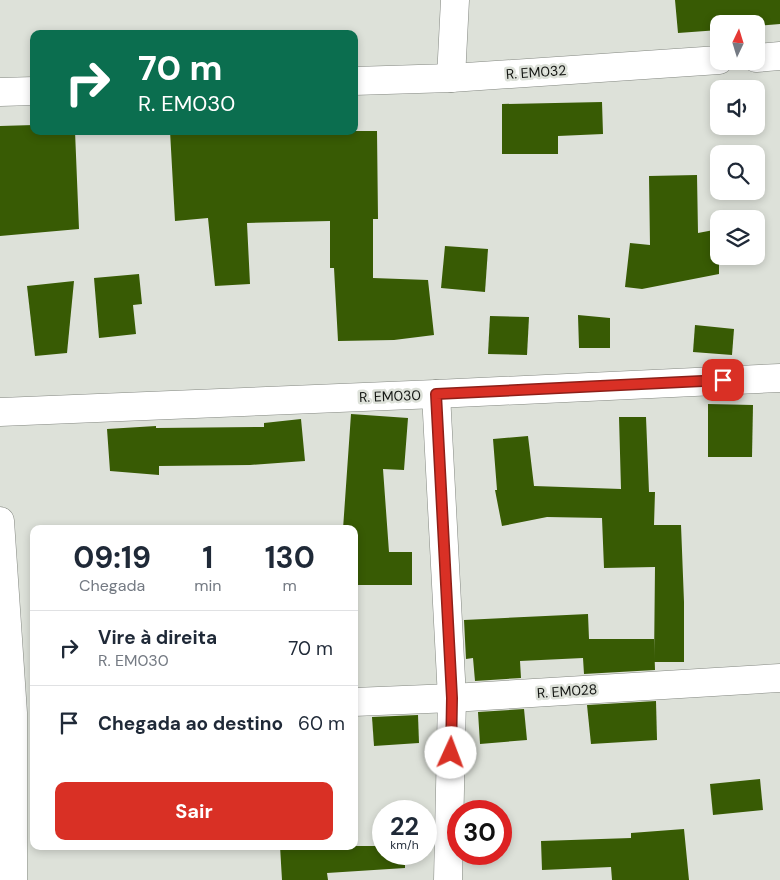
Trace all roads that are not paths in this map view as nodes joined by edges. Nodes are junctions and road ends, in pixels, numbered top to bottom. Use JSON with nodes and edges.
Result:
{"nodes":[{"id":1,"x":455,"y":0,"type":"edge"},
{"id":2,"x":780,"y":56,"type":"edge"},
{"id":3,"x":765,"y":57,"type":"edge"},
{"id":4,"x":710,"y":61,"type":"edge"},
{"id":5,"x":450,"y":78,"type":"junction"},
{"id":6,"x":358,"y":81,"type":"edge"},
{"id":7,"x":30,"y":91,"type":"edge"},
{"id":8,"x":0,"y":92,"type":"edge"},
{"id":9,"x":780,"y":378,"type":"edge"},
{"id":10,"x":436,"y":394,"type":"junction"},
{"id":11,"x":0,"y":412,"type":"edge"},
{"id":12,"x":0,"y":521,"type":"edge"},
{"id":13,"x":780,"y":678,"type":"edge"},
{"id":14,"x":452,"y":698,"type":"junction"},
{"id":15,"x":358,"y":702,"type":"edge"},
{"id":16,"x":16,"y":713,"type":"edge"},
{"id":17,"x":13,"y":880,"type":"edge"},
{"id":18,"x":448,"y":880,"type":"edge"}],
"edges":[{"from":1,"to":5,"type":"street"},
{"from":2,"to":3,"type":"street"},
{"from":4,"to":5,"type":"street","name":"R. EM032"},
{"from":5,"to":6,"type":"street","name":"R. EM032"},
{"from":7,"to":8,"type":"street"},
{"from":9,"to":10,"type":"street","name":"R. EM030"},
{"from":10,"to":11,"type":"street","name":"R. EM030"},
{"from":10,"to":14,"type":"street"},
{"from":12,"to":16,"type":"street"},
{"from":13,"to":14,"type":"street","name":"R. EM028"},
{"from":14,"to":15,"type":"street","name":"R. EM028"},
{"from":14,"to":18,"type":"street"},
{"from":16,"to":17,"type":"street"}]}
